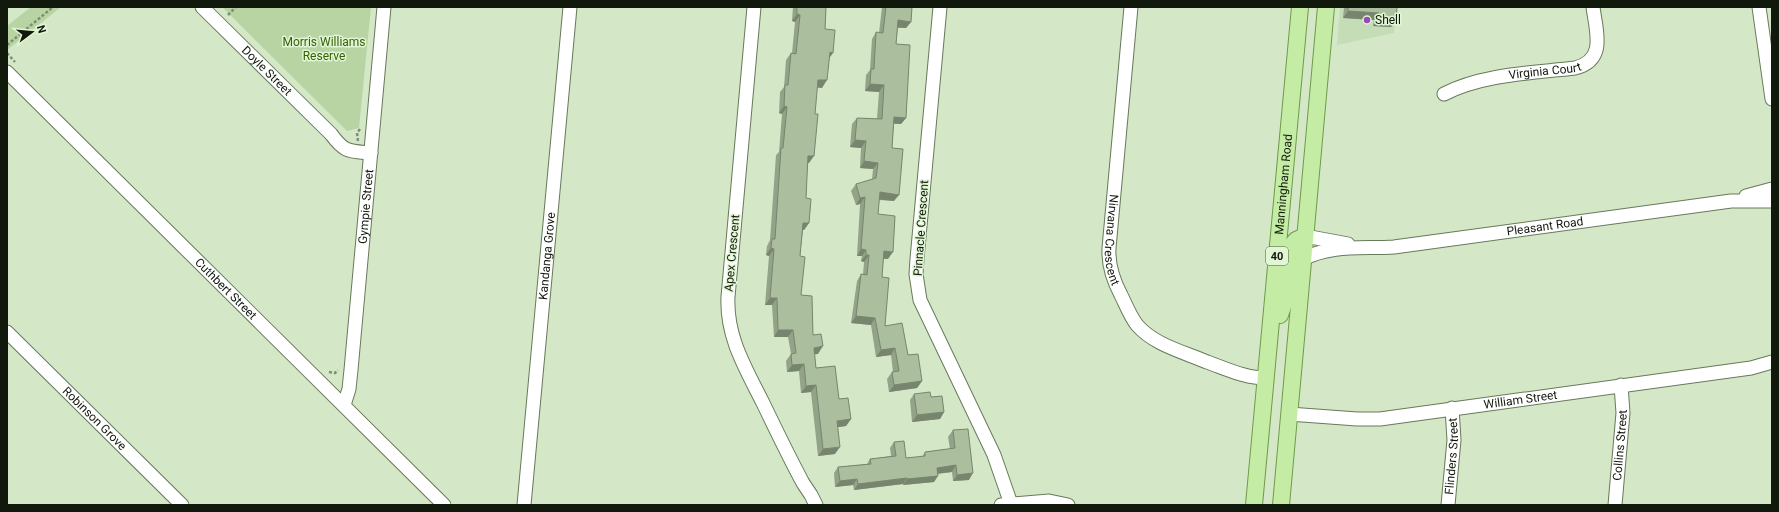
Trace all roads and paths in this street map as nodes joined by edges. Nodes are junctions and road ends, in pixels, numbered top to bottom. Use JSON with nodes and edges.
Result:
{"nodes":[{"id":1,"x":53,"y":7,"type":"edge"},
{"id":2,"x":202,"y":7,"type":"edge"},
{"id":3,"x":384,"y":7,"type":"edge"},
{"id":4,"x":570,"y":7,"type":"edge"},
{"id":5,"x":754,"y":7,"type":"edge"},
{"id":6,"x":940,"y":7,"type":"edge"},
{"id":7,"x":1130,"y":7,"type":"edge"},
{"id":8,"x":1300,"y":7,"type":"edge"},
{"id":9,"x":1326,"y":7,"type":"edge"},
{"id":10,"x":1593,"y":7,"type":"edge"},
{"id":11,"x":1759,"y":7,"type":"edge"},
{"id":12,"x":7,"y":45,"type":"edge"},
{"id":13,"x":7,"y":53,"type":"edge"},
{"id":14,"x":12,"y":67,"type":"edge"},
{"id":15,"x":1444,"y":94,"type":"dead end"},
{"id":16,"x":1772,"y":99,"type":"edge"},
{"id":17,"x":361,"y":128,"type":"dead end"},
{"id":18,"x":331,"y":134,"type":"junction"},
{"id":19,"x":359,"y":144,"type":"junction"},
{"id":20,"x":372,"y":149,"type":"junction"},
{"id":21,"x":1772,"y":188,"type":"edge"},
{"id":22,"x":1772,"y":201,"type":"edge"},
{"id":23,"x":1731,"y":202,"type":"junction"},
{"id":24,"x":1305,"y":236,"type":"junction"},
{"id":25,"x":1359,"y":247,"type":"junction"},
{"id":26,"x":1303,"y":259,"type":"junction"},
{"id":27,"x":7,"y":332,"type":"edge"},
{"id":28,"x":1269,"y":345,"type":"junction"},
{"id":29,"x":1772,"y":362,"type":"edge"},
{"id":30,"x":340,"y":366,"type":"dead end"},
{"id":31,"x":1751,"y":368,"type":"junction"},
{"id":32,"x":325,"y":369,"type":"dead end"},
{"id":33,"x":1772,"y":369,"type":"edge"},
{"id":34,"x":1266,"y":378,"type":"junction"},
{"id":35,"x":1621,"y":385,"type":"junction"},
{"id":36,"x":344,"y":405,"type":"junction"},
{"id":37,"x":1452,"y":408,"type":"junction"},
{"id":38,"x":1289,"y":414,"type":"junction"},
{"id":39,"x":803,"y":483,"type":"junction"},
{"id":40,"x":1043,"y":503,"type":"edge"},
{"id":41,"x":1011,"y":504,"type":"edge"},
{"id":42,"x":182,"y":505,"type":"edge"},
{"id":43,"x":444,"y":505,"type":"edge"},
{"id":44,"x":524,"y":505,"type":"edge"},
{"id":45,"x":807,"y":505,"type":"edge"},
{"id":46,"x":816,"y":505,"type":"edge"},
{"id":47,"x":1068,"y":505,"type":"edge"},
{"id":48,"x":1254,"y":505,"type":"edge"},
{"id":49,"x":1281,"y":505,"type":"edge"},
{"id":50,"x":1448,"y":505,"type":"edge"},
{"id":51,"x":1615,"y":505,"type":"edge"}],
"edges":[{"from":1,"to":12,"type":"path"},
{"from":2,"to":18,"type":"street","name":"Doyle Street"},
{"from":3,"to":20,"type":"street","name":"Gympie Street"},
{"from":4,"to":44,"type":"street","name":"Kandanga Grove"},
{"from":5,"to":39,"type":"street","name":"Apex Crescent"},
{"from":6,"to":41,"type":"street","name":"Pinnacle Crescent"},
{"from":7,"to":34,"type":"street","name":"Nirvana Crescent"},
{"from":8,"to":28,"type":"main road","name":"Manningham Road","number":"40"},
{"from":9,"to":24,"type":"main road","number":"40"},
{"from":10,"to":15,"type":"street","name":"Virginia Court"},
{"from":11,"to":16,"type":"street"},
{"from":13,"to":14,"type":"path"},
{"from":14,"to":36,"type":"street","name":"Cuthbert Street"},
{"from":17,"to":19,"type":"path"},
{"from":18,"to":19,"type":"street","name":"Doyle Street"},
{"from":18,"to":20,"type":"street","name":"Doyle Street"},
{"from":19,"to":20,"type":"street","name":"Doyle Street"},
{"from":20,"to":36,"type":"street","name":"Gympie Street"},
{"from":21,"to":22,"type":"street"},
{"from":21,"to":23,"type":"street","name":"Pleasant Road"},
{"from":22,"to":23,"type":"street","name":"Pleasant Road"},
{"from":23,"to":25,"type":"street","name":"Pleasant Road"},
{"from":24,"to":25,"type":"street","name":"Pleasant Road"},
{"from":24,"to":26,"type":"main road","number":"40"},
{"from":24,"to":28,"type":"main road"},
{"from":25,"to":26,"type":"street","name":"Pleasant Road"},
{"from":26,"to":38,"type":"main road","number":"40"},
{"from":27,"to":42,"type":"street","name":"Robinson Grove"},
{"from":28,"to":34,"type":"main road","name":"Manningham Road","number":"40"},
{"from":29,"to":31,"type":"street","name":"William Street"},
{"from":30,"to":32,"type":"path"},
{"from":31,"to":33,"type":"street","name":"William Street"},
{"from":31,"to":35,"type":"street","name":"William Street"},
{"from":34,"to":48,"type":"main road","name":"Manningham Road","number":"40"},
{"from":35,"to":37,"type":"street","name":"William Street"},
{"from":35,"to":51,"type":"street","name":"Collins Street"},
{"from":36,"to":43,"type":"street","name":"Cuthbert Street"},
{"from":37,"to":38,"type":"street","name":"William Street"},
{"from":37,"to":50,"type":"street","name":"Flinders Street"},
{"from":38,"to":49,"type":"main road","number":"40"},
{"from":39,"to":45,"type":"street","name":"Apex Crescent"},
{"from":39,"to":46,"type":"street","name":"Apex Crescent"},
{"from":40,"to":41,"type":"street"},
{"from":40,"to":47,"type":"street"}]}
